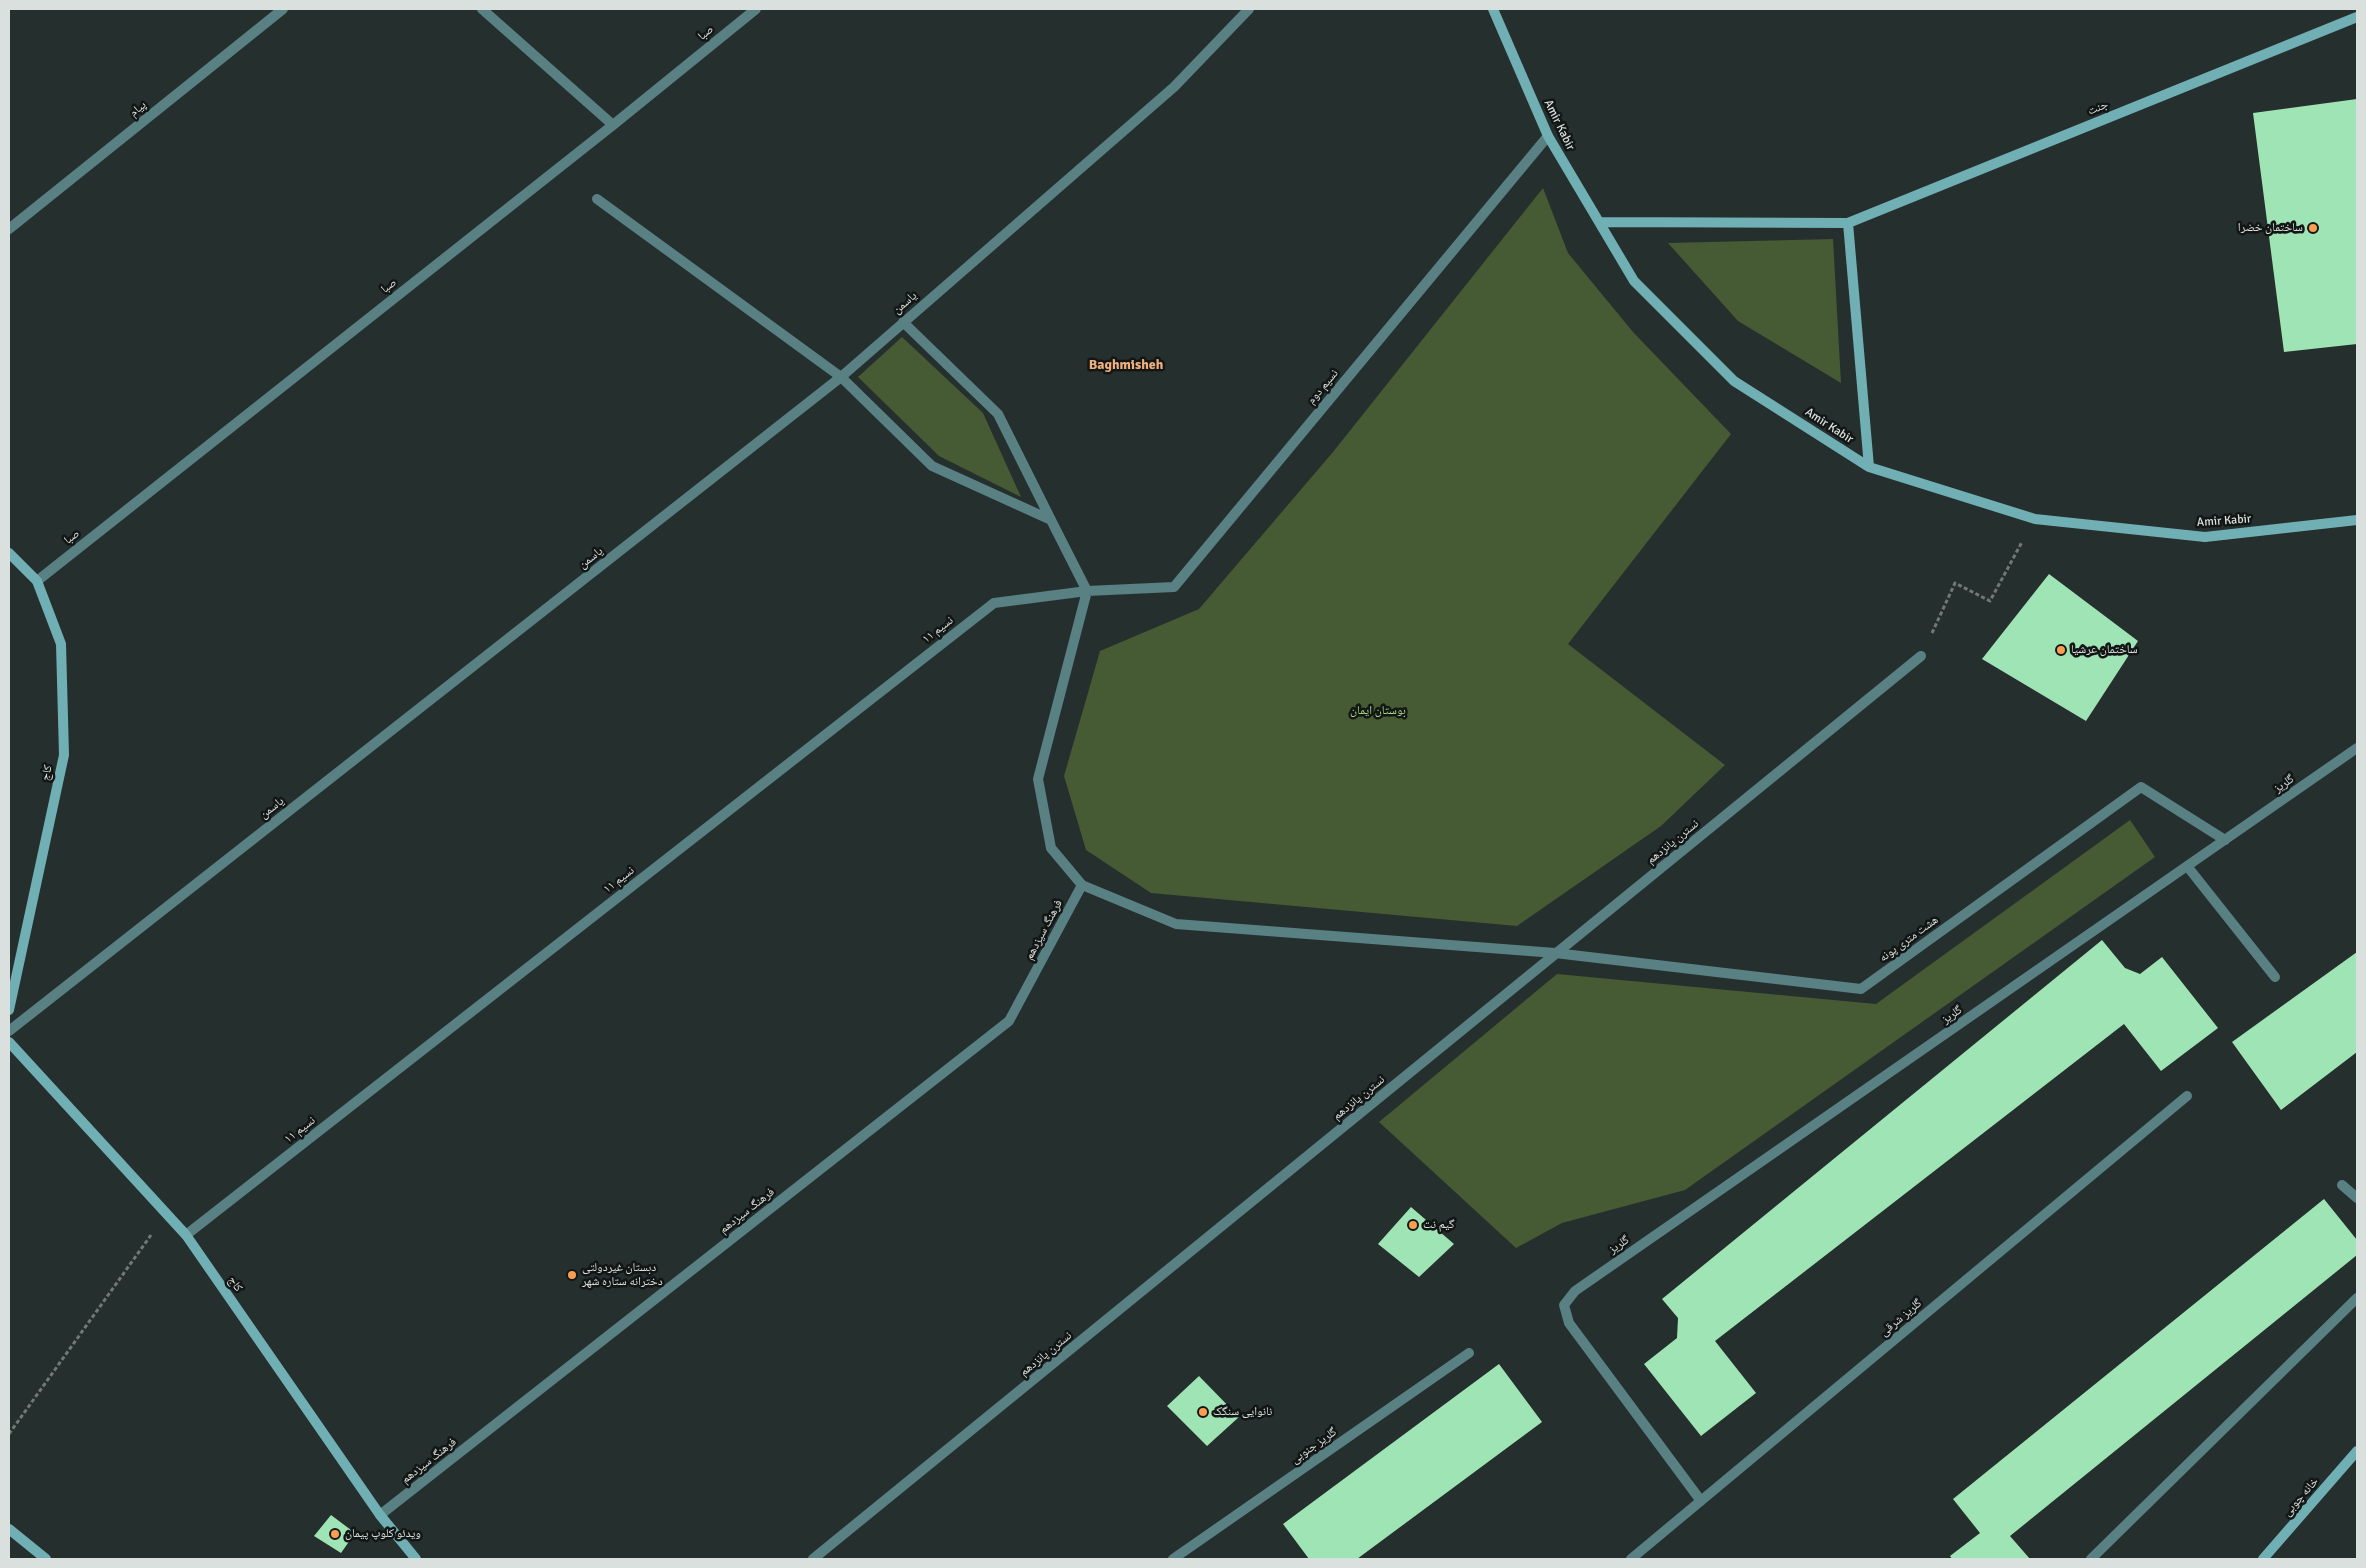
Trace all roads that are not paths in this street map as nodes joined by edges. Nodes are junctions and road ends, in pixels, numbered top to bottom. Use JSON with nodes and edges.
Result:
{"nodes":[{"id":1,"x":284,"y":9,"type":"edge"},
{"id":2,"x":482,"y":9,"type":"edge"},
{"id":3,"x":756,"y":9,"type":"edge"},
{"id":4,"x":1249,"y":9,"type":"edge"},
{"id":5,"x":1494,"y":9,"type":"edge"},
{"id":6,"x":2357,"y":17,"type":"edge"},
{"id":7,"x":613,"y":125,"type":"junction"},
{"id":8,"x":1548,"y":136,"type":"junction"},
{"id":9,"x":597,"y":199,"type":"dead end"},
{"id":10,"x":1599,"y":222,"type":"junction"},
{"id":11,"x":1848,"y":223,"type":"junction"},
{"id":12,"x":9,"y":228,"type":"edge"},
{"id":13,"x":903,"y":322,"type":"junction"},
{"id":14,"x":841,"y":377,"type":"junction"},
{"id":15,"x":1869,"y":467,"type":"junction"},
{"id":16,"x":1051,"y":520,"type":"junction"},
{"id":17,"x":2357,"y":520,"type":"edge"},
{"id":18,"x":9,"y":553,"type":"edge"},
{"id":19,"x":37,"y":581,"type":"junction"},
{"id":20,"x":1087,"y":591,"type":"junction"},
{"id":21,"x":1921,"y":656,"type":"road end"},
{"id":22,"x":2357,"y":748,"type":"edge"},
{"id":23,"x":2225,"y":840,"type":"junction"},
{"id":24,"x":2187,"y":866,"type":"junction"},
{"id":25,"x":1082,"y":885,"type":"junction"},
{"id":26,"x":1556,"y":954,"type":"junction"},
{"id":27,"x":2275,"y":977,"type":"dead end"},
{"id":28,"x":9,"y":1010,"type":"edge"},
{"id":29,"x":9,"y":1031,"type":"edge"},
{"id":30,"x":9,"y":1042,"type":"edge"},
{"id":31,"x":2187,"y":1096,"type":"dead end"},
{"id":32,"x":2342,"y":1185,"type":"dead end"},
{"id":33,"x":2357,"y":1198,"type":"edge"},
{"id":34,"x":186,"y":1235,"type":"junction"},
{"id":35,"x":2357,"y":1298,"type":"edge"},
{"id":36,"x":1469,"y":1353,"type":"dead end"},
{"id":37,"x":2357,"y":1451,"type":"edge"},
{"id":38,"x":1701,"y":1501,"type":"junction"},
{"id":39,"x":380,"y":1515,"type":"junction"},
{"id":40,"x":9,"y":1528,"type":"edge"},
{"id":41,"x":46,"y":1559,"type":"edge"},
{"id":42,"x":416,"y":1559,"type":"edge"},
{"id":43,"x":813,"y":1559,"type":"edge"},
{"id":44,"x":1173,"y":1559,"type":"edge"},
{"id":45,"x":1631,"y":1559,"type":"edge"},
{"id":46,"x":2091,"y":1559,"type":"edge"},
{"id":47,"x":2264,"y":1559,"type":"edge"}],
"edges":[{"from":1,"to":12,"type":"street","name":"پیام"},
{"from":2,"to":7,"type":"street"},
{"from":3,"to":7,"type":"street","name":"صبا"},
{"from":4,"to":13,"type":"street","name":"یاسمن"},
{"from":5,"to":8,"type":"street","name":"Amir Kabir"},
{"from":6,"to":11,"type":"street","name":"جنت"},
{"from":7,"to":19,"type":"street","name":"صبا"},
{"from":8,"to":10,"type":"street","name":"Amir Kabir"},
{"from":8,"to":20,"type":"street","name":"نسیم دوم"},
{"from":9,"to":14,"type":"street"},
{"from":10,"to":11,"type":"street"},
{"from":10,"to":15,"type":"street","name":"Amir Kabir"},
{"from":11,"to":15,"type":"street"},
{"from":13,"to":14,"type":"street","name":"یاسمن"},
{"from":13,"to":16,"type":"street"},
{"from":14,"to":16,"type":"street"},
{"from":14,"to":29,"type":"street","name":"یاسمن"},
{"from":15,"to":17,"type":"street","name":"Amir Kabir"},
{"from":16,"to":20,"type":"street"},
{"from":18,"to":19,"type":"street","name":"کاج"},
{"from":19,"to":28,"type":"street","name":"کاج"},
{"from":20,"to":25,"type":"street"},
{"from":20,"to":34,"type":"street","name":"نسیم ۱۱"},
{"from":21,"to":26,"type":"street","name":"نسترن پانزدهم"},
{"from":22,"to":23,"type":"street","name":"گلریز"},
{"from":23,"to":24,"type":"street","name":"گلریز"},
{"from":23,"to":26,"type":"street","name":"هشت متری پونه"},
{"from":24,"to":27,"type":"street"},
{"from":24,"to":38,"type":"street","name":"گلریز"},
{"from":25,"to":26,"type":"street"},
{"from":25,"to":39,"type":"street","name":"فرهنگ سیزدهم"},
{"from":26,"to":43,"type":"street","name":"نسترن پانزدهم"},
{"from":30,"to":34,"type":"street","name":"کاج"},
{"from":31,"to":38,"type":"street","name":"گلریز شرقی"},
{"from":32,"to":33,"type":"street"},
{"from":34,"to":39,"type":"street","name":"کاج"},
{"from":35,"to":46,"type":"street"},
{"from":36,"to":44,"type":"street","name":"گلریز جنوبی"},
{"from":37,"to":47,"type":"street","name":"خانه چوبی"},
{"from":38,"to":45,"type":"street","name":"گلریز شرقی"},
{"from":39,"to":42,"type":"street","name":"کاج"},
{"from":40,"to":41,"type":"street"}]}
